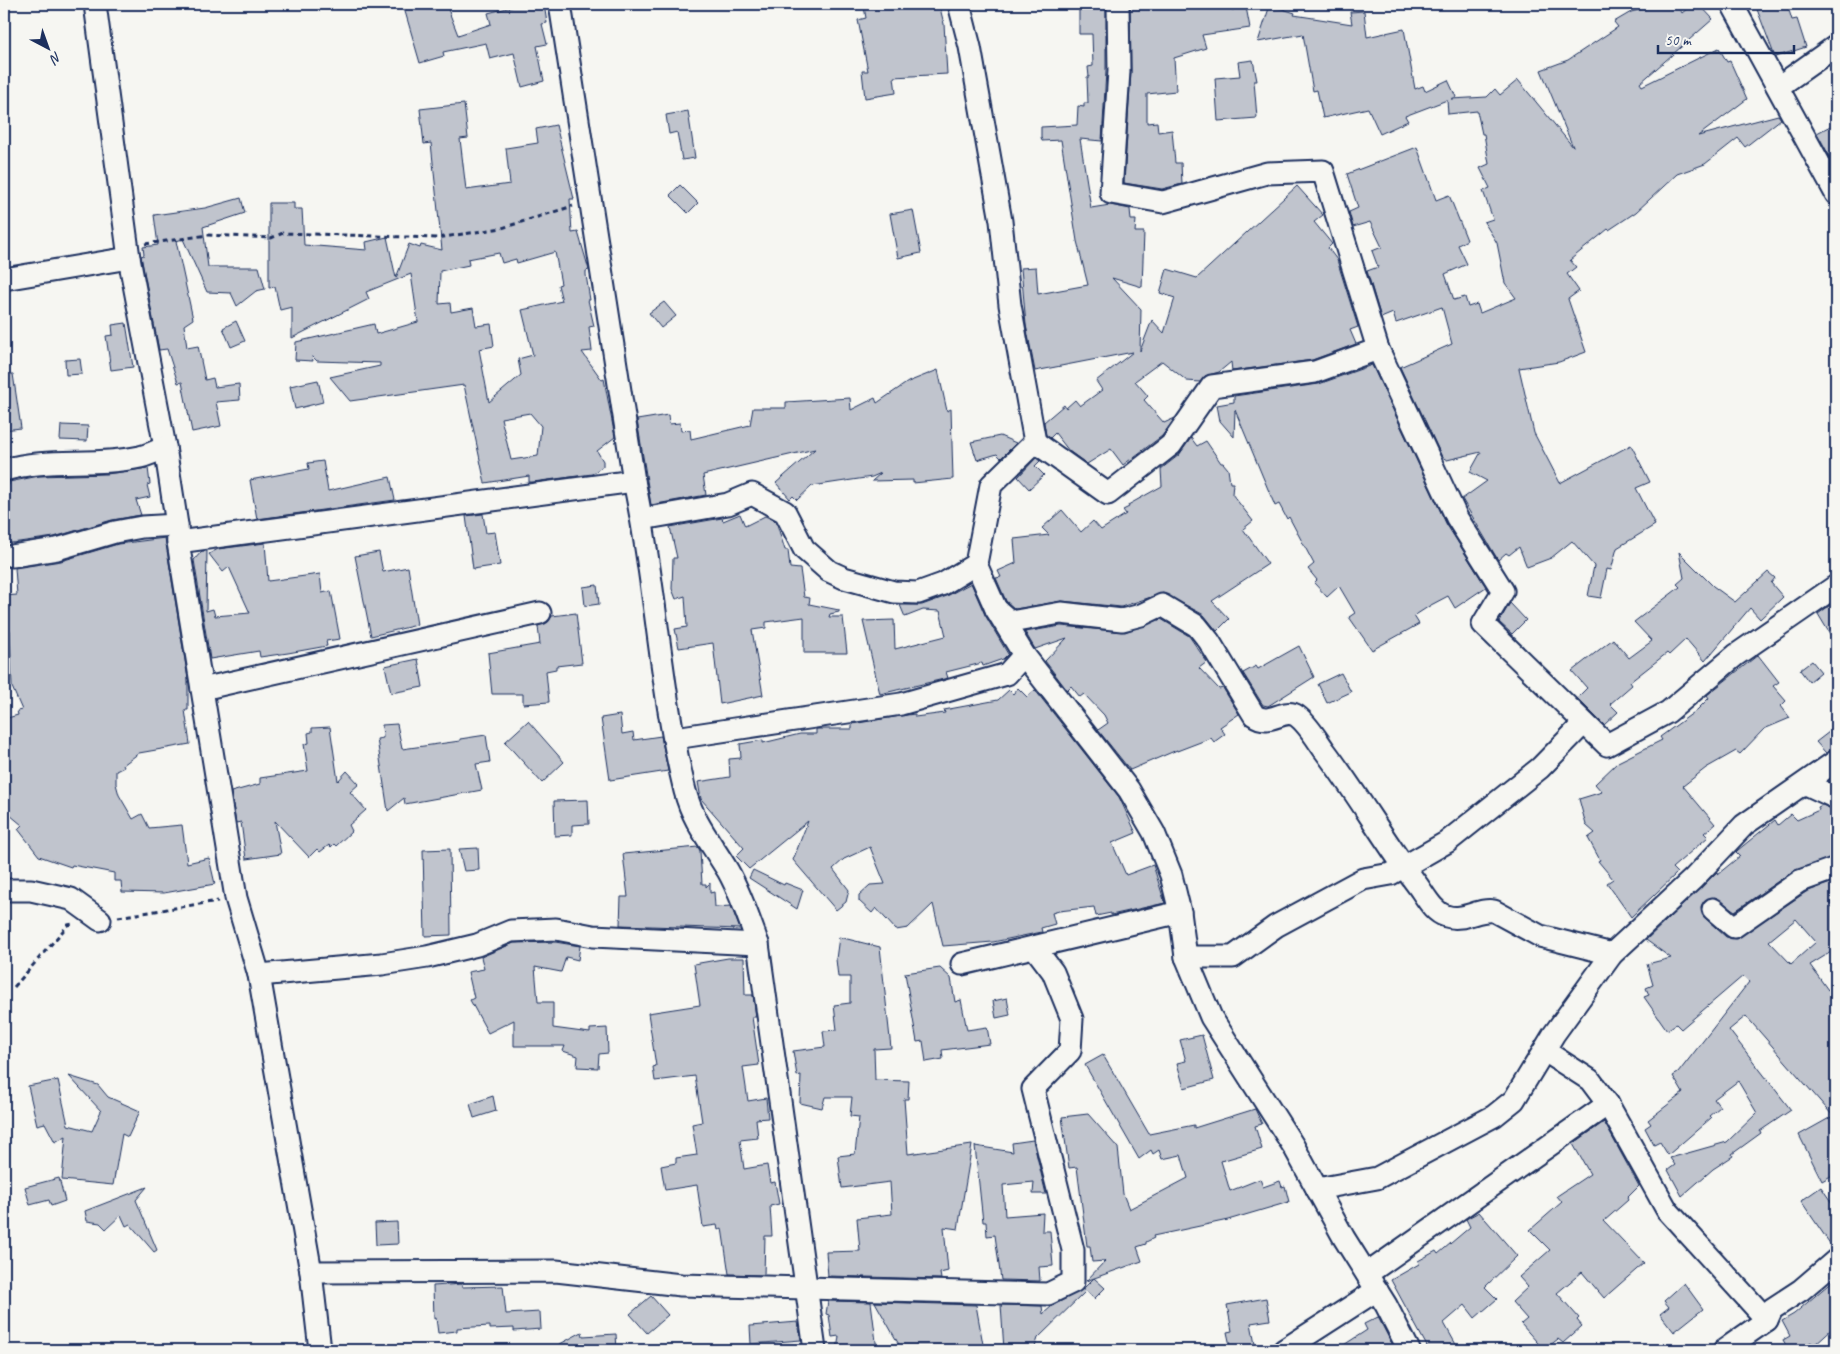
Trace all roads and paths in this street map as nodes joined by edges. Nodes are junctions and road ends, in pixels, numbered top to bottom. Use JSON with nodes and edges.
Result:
{"nodes":[{"id":1,"x":95,"y":4,"type":"edge"},
{"id":2,"x":560,"y":4,"type":"edge"},
{"id":3,"x":959,"y":4,"type":"edge"},
{"id":4,"x":1118,"y":4,"type":"edge"},
{"id":5,"x":1732,"y":4,"type":"edge"},
{"id":6,"x":1836,"y":46,"type":"edge"},
{"id":7,"x":1778,"y":87,"type":"junction"},
{"id":8,"x":1836,"y":194,"type":"edge"},
{"id":9,"x":589,"y":201,"type":"junction"},
{"id":10,"x":129,"y":258,"type":"junction"},
{"id":11,"x":4,"y":279,"type":"edge"},
{"id":12,"x":1378,"y":348,"type":"junction"},
{"id":13,"x":1035,"y":442,"type":"junction"},
{"id":14,"x":165,"y":447,"type":"junction"},
{"id":15,"x":4,"y":470,"type":"edge"},
{"id":16,"x":634,"y":481,"type":"junction"},
{"id":17,"x":642,"y":519,"type":"junction"},
{"id":18,"x":178,"y":534,"type":"junction"},
{"id":19,"x":12,"y":556,"type":"dead end"},
{"id":20,"x":976,"y":564,"type":"junction"},
{"id":21,"x":1836,"y":586,"type":"edge"},
{"id":22,"x":996,"y":609,"type":"junction"},
{"id":23,"x":540,"y":614,"type":"dead end"},
{"id":24,"x":1024,"y":655,"type":"junction"},
{"id":25,"x":202,"y":689,"type":"junction"},
{"id":26,"x":1584,"y":723,"type":"junction"},
{"id":27,"x":675,"y":738,"type":"junction"},
{"id":28,"x":1836,"y":761,"type":"edge"},
{"id":29,"x":1806,"y":784,"type":"junction"},
{"id":30,"x":1836,"y":798,"type":"edge"},
{"id":31,"x":1404,"y":867,"type":"junction"},
{"id":32,"x":1836,"y":868,"type":"edge"},
{"id":33,"x":4,"y":890,"type":"edge"},
{"id":34,"x":1713,"y":909,"type":"dead end"},
{"id":35,"x":1180,"y":912,"type":"junction"},
{"id":36,"x":100,"y":920,"type":"dead end"},
{"id":37,"x":758,"y":944,"type":"junction"},
{"id":38,"x":1034,"y":947,"type":"junction"},
{"id":39,"x":1612,"y":954,"type":"junction"},
{"id":40,"x":1186,"y":958,"type":"junction"},
{"id":41,"x":962,"y":964,"type":"dead end"},
{"id":42,"x":259,"y":975,"type":"junction"},
{"id":43,"x":1545,"y":1051,"type":"junction"},
{"id":44,"x":1608,"y":1104,"type":"junction"},
{"id":45,"x":1317,"y":1189,"type":"junction"},
{"id":46,"x":1836,"y":1260,"type":"edge"},
{"id":47,"x":311,"y":1272,"type":"junction"},
{"id":48,"x":1372,"y":1282,"type":"junction"},
{"id":49,"x":806,"y":1289,"type":"junction"},
{"id":50,"x":1768,"y":1320,"type":"junction"},
{"id":51,"x":320,"y":1350,"type":"edge"},
{"id":52,"x":815,"y":1350,"type":"edge"},
{"id":53,"x":1284,"y":1350,"type":"edge"},
{"id":54,"x":1409,"y":1350,"type":"edge"},
{"id":55,"x":1724,"y":1350,"type":"edge"}],
"edges":[{"from":1,"to":10,"type":"street"},
{"from":2,"to":9,"type":"street"},
{"from":3,"to":13,"type":"street"},
{"from":4,"to":12,"type":"street"},
{"from":5,"to":7,"type":"street"},
{"from":6,"to":7,"type":"street"},
{"from":7,"to":8,"type":"street"},
{"from":9,"to":10,"type":"path"},
{"from":9,"to":16,"type":"street"},
{"from":10,"to":11,"type":"street"},
{"from":10,"to":14,"type":"street"},
{"from":12,"to":13,"type":"street"},
{"from":12,"to":26,"type":"street"},
{"from":13,"to":20,"type":"street"},
{"from":14,"to":15,"type":"street"},
{"from":14,"to":18,"type":"street"},
{"from":16,"to":17,"type":"street"},
{"from":16,"to":18,"type":"street"},
{"from":17,"to":20,"type":"street"},
{"from":17,"to":27,"type":"street"},
{"from":18,"to":19,"type":"street"},
{"from":18,"to":25,"type":"street"},
{"from":20,"to":22,"type":"street"},
{"from":21,"to":26,"type":"street"},
{"from":22,"to":24,"type":"street"},
{"from":22,"to":31,"type":"street"},
{"from":23,"to":25,"type":"street"},
{"from":24,"to":27,"type":"street"},
{"from":24,"to":35,"type":"street"},
{"from":25,"to":42,"type":"street"},
{"from":26,"to":31,"type":"street"},
{"from":27,"to":37,"type":"street"},
{"from":28,"to":29,"type":"street"},
{"from":29,"to":30,"type":"street"},
{"from":29,"to":39,"type":"street"},
{"from":31,"to":39,"type":"street"},
{"from":31,"to":40,"type":"street"},
{"from":32,"to":34,"type":"street"},
{"from":33,"to":36,"type":"street"},
{"from":35,"to":38,"type":"street"},
{"from":35,"to":40,"type":"street"},
{"from":37,"to":42,"type":"street"},
{"from":37,"to":49,"type":"street"},
{"from":38,"to":41,"type":"street"},
{"from":38,"to":49,"type":"street"},
{"from":39,"to":43,"type":"street"},
{"from":40,"to":45,"type":"street"},
{"from":42,"to":47,"type":"street"},
{"from":43,"to":44,"type":"street"},
{"from":43,"to":45,"type":"street"},
{"from":44,"to":48,"type":"street"},
{"from":44,"to":50,"type":"street"},
{"from":45,"to":48,"type":"street"},
{"from":46,"to":50,"type":"street"},
{"from":47,"to":49,"type":"street"},
{"from":47,"to":51,"type":"street"},
{"from":48,"to":53,"type":"street"},
{"from":48,"to":54,"type":"street"},
{"from":49,"to":52,"type":"street"},
{"from":50,"to":55,"type":"street"}]}
